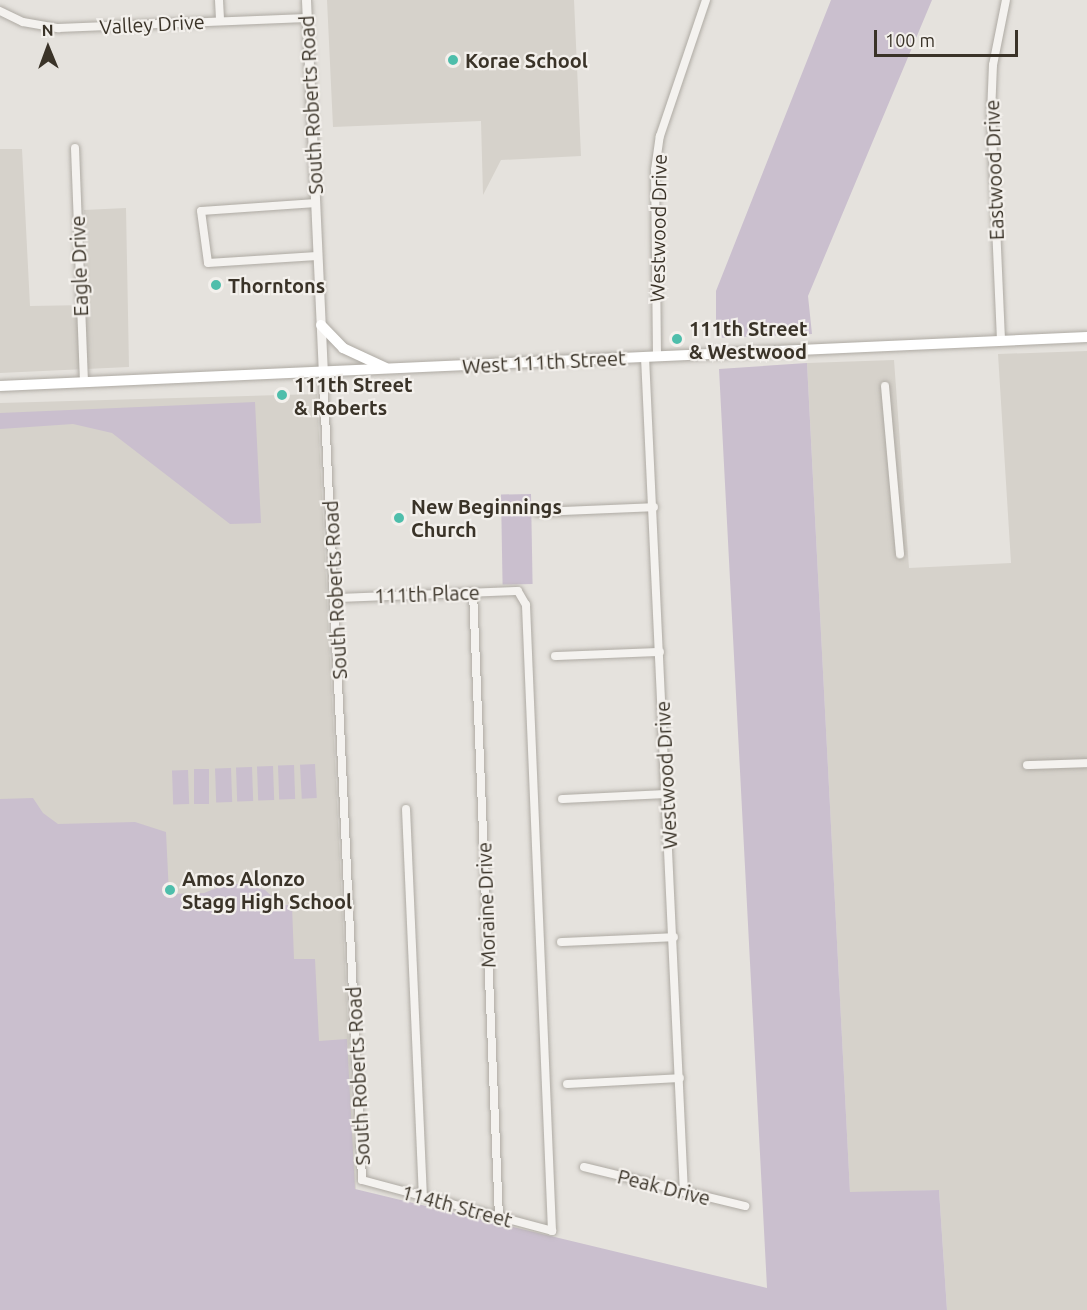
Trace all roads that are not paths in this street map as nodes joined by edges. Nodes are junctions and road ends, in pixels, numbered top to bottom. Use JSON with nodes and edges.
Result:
{"nodes":[{"id":1,"x":219,"y":0,"type":"edge"},
{"id":2,"x":306,"y":0,"type":"edge"},
{"id":3,"x":706,"y":0,"type":"edge"},
{"id":4,"x":1006,"y":0,"type":"edge"},
{"id":5,"x":0,"y":11,"type":"edge"},
{"id":6,"x":307,"y":18,"type":"junction"},
{"id":7,"x":220,"y":21,"type":"junction"},
{"id":8,"x":75,"y":148,"type":"dead end"},
{"id":9,"x":316,"y":203,"type":"junction"},
{"id":10,"x":317,"y":256,"type":"junction"},
{"id":11,"x":321,"y":325,"type":"junction"},
{"id":12,"x":1087,"y":337,"type":"edge"},
{"id":13,"x":1001,"y":340,"type":"junction"},
{"id":14,"x":645,"y":357,"type":"junction"},
{"id":15,"x":657,"y":357,"type":"junction"},
{"id":16,"x":389,"y":370,"type":"junction"},
{"id":17,"x":323,"y":373,"type":"junction"},
{"id":18,"x":84,"y":383,"type":"junction"},
{"id":19,"x":0,"y":386,"type":"edge"},
{"id":20,"x":885,"y":386,"type":"dead end"},
{"id":21,"x":654,"y":507,"type":"junction"},
{"id":22,"x":537,"y":512,"type":"dead end"},
{"id":23,"x":900,"y":554,"type":"dead end"},
{"id":24,"x":473,"y":592,"type":"junction"},
{"id":25,"x":336,"y":598,"type":"junction"},
{"id":26,"x":660,"y":652,"type":"junction"},
{"id":27,"x":555,"y":656,"type":"dead end"},
{"id":28,"x":1087,"y":763,"type":"edge"},
{"id":29,"x":1028,"y":765,"type":"dead end"},
{"id":30,"x":668,"y":794,"type":"junction"},
{"id":31,"x":562,"y":799,"type":"dead end"},
{"id":32,"x":406,"y":809,"type":"dead end"},
{"id":33,"x":674,"y":937,"type":"junction"},
{"id":34,"x":561,"y":942,"type":"dead end"},
{"id":35,"x":680,"y":1078,"type":"junction"},
{"id":36,"x":567,"y":1084,"type":"dead end"},
{"id":37,"x":584,"y":1167,"type":"dead end"},
{"id":38,"x":362,"y":1180,"type":"joint"},
{"id":39,"x":684,"y":1192,"type":"junction"},
{"id":40,"x":423,"y":1197,"type":"junction"},
{"id":41,"x":745,"y":1206,"type":"dead end"},
{"id":42,"x":500,"y":1218,"type":"junction"},
{"id":43,"x":552,"y":1231,"type":"joint"}],
"edges":[{"from":1,"to":7,"type":"street"},
{"from":2,"to":6,"type":"street","name":"South Roberts Road"},
{"from":3,"to":15,"type":"street","name":"Westwood Drive"},
{"from":4,"to":13,"type":"street","name":"Eastwood Drive"},
{"from":5,"to":7,"type":"street","name":"Valley Drive"},
{"from":6,"to":7,"type":"street","name":"Valley Drive"},
{"from":6,"to":9,"type":"street","name":"South Roberts Road"},
{"from":8,"to":18,"type":"street","name":"Eagle Drive"},
{"from":9,"to":10,"type":"street","name":"South Roberts Road"},
{"from":9,"to":10,"type":"street"},
{"from":10,"to":11,"type":"street","name":"South Roberts Road"},
{"from":11,"to":16,"type":"main road"},
{"from":11,"to":17,"type":"street","name":"South Roberts Road"},
{"from":12,"to":13,"type":"main road","name":"West 111th Street"},
{"from":13,"to":15,"type":"main road","name":"West 111th Street"},
{"from":14,"to":15,"type":"main road","name":"West 111th Street"},
{"from":14,"to":16,"type":"main road","name":"West 111th Street"},
{"from":14,"to":21,"type":"street","name":"Westwood Drive"},
{"from":16,"to":17,"type":"main road","name":"West 111th Street"},
{"from":17,"to":18,"type":"main road","name":"West 111th Street"},
{"from":17,"to":25,"type":"street","name":"South Roberts Road"},
{"from":18,"to":19,"type":"main road","name":"West 111th Street"},
{"from":20,"to":23,"type":"street"},
{"from":21,"to":22,"type":"street"},
{"from":21,"to":26,"type":"street","name":"Westwood Drive"},
{"from":24,"to":25,"type":"street","name":"111th Place"},
{"from":24,"to":42,"type":"street","name":"Moraine Drive"},
{"from":24,"to":43,"type":"street","name":"111th Place"},
{"from":25,"to":38,"type":"street","name":"South Roberts Road"},
{"from":26,"to":27,"type":"street"},
{"from":26,"to":30,"type":"street","name":"Westwood Drive"},
{"from":28,"to":29,"type":"street"},
{"from":30,"to":31,"type":"street"},
{"from":30,"to":33,"type":"street","name":"Westwood Drive"},
{"from":32,"to":40,"type":"street"},
{"from":33,"to":34,"type":"street"},
{"from":33,"to":35,"type":"street","name":"Westwood Drive"},
{"from":35,"to":36,"type":"street"},
{"from":35,"to":39,"type":"street","name":"Westwood Drive"},
{"from":37,"to":39,"type":"street","name":"Peak Drive"},
{"from":38,"to":40,"type":"street","name":"114th Street"},
{"from":39,"to":41,"type":"street","name":"Peak Drive"},
{"from":40,"to":42,"type":"street","name":"114th Street"},
{"from":42,"to":43,"type":"street","name":"114th Street"}]}
